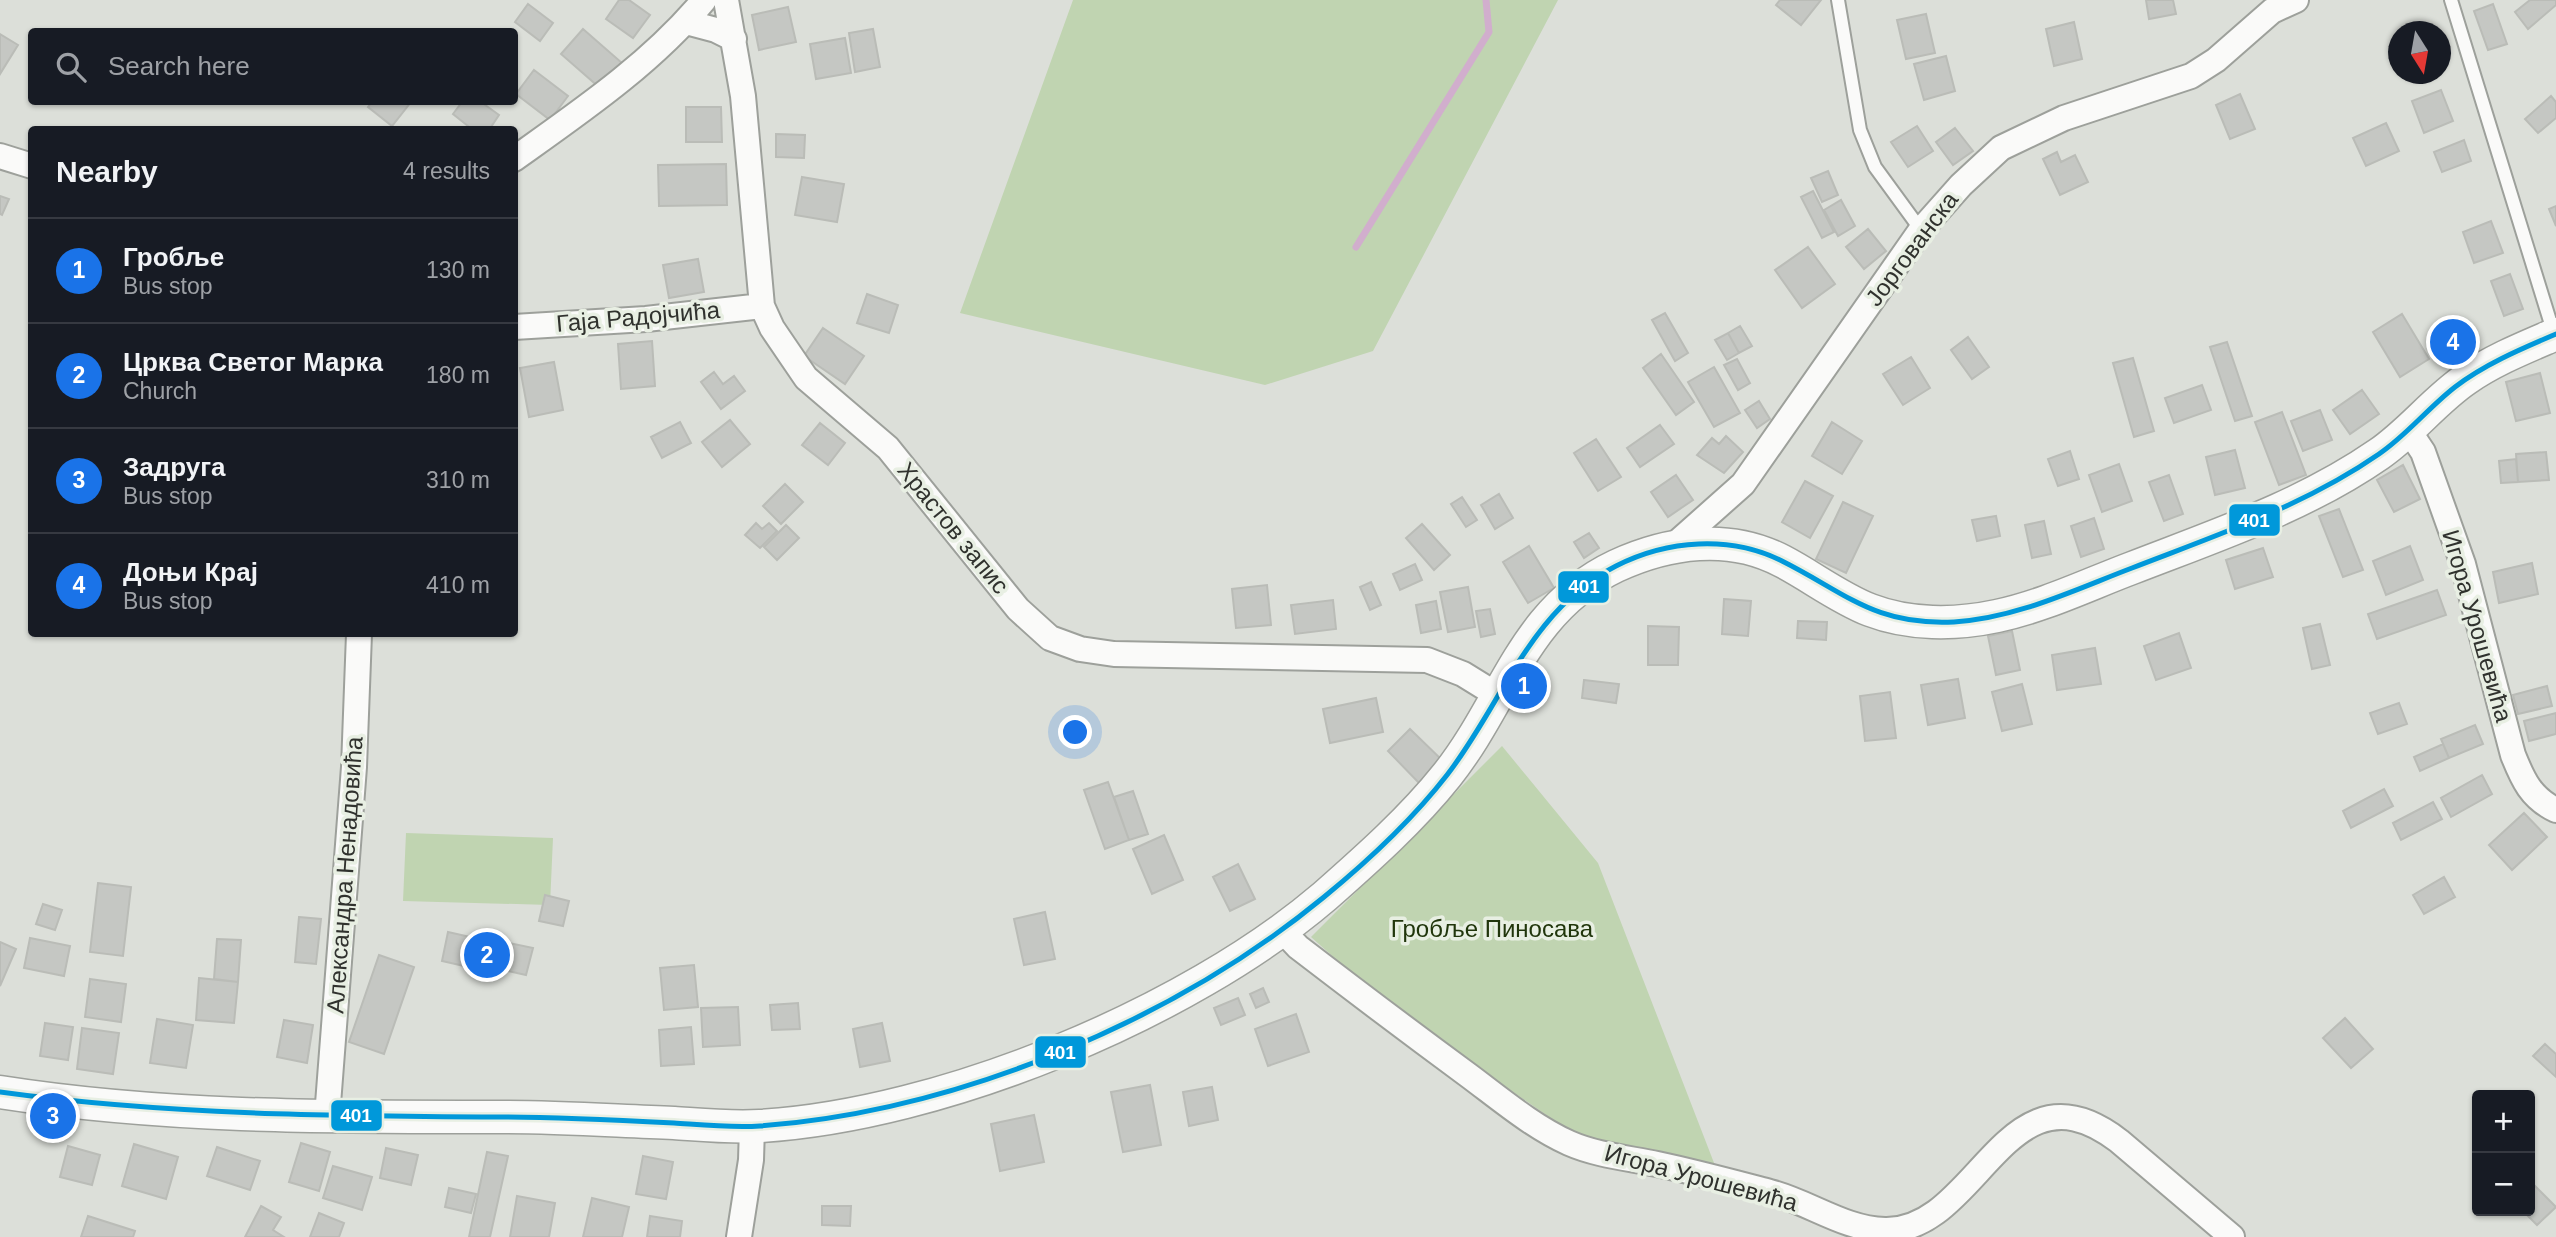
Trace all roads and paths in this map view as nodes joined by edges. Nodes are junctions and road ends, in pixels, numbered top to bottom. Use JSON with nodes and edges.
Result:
{"nodes":[{"id":1,"x":704,"y":0,"type":"edge"},
{"id":2,"x":726,"y":0,"type":"edge"},
{"id":3,"x":1838,"y":0,"type":"edge"},
{"id":4,"x":2296,"y":0,"type":"edge"},
{"id":5,"x":2451,"y":0,"type":"edge"},
{"id":6,"x":686,"y":22,"type":"junction"},
{"id":7,"x":734,"y":39,"type":"junction"},
{"id":8,"x":0,"y":156,"type":"edge"},
{"id":9,"x":518,"y":156,"type":"edge"},
{"id":10,"x":28,"y":165,"type":"edge"},
{"id":11,"x":1922,"y":230,"type":"junction"},
{"id":12,"x":762,"y":306,"type":"junction"},
{"id":13,"x":518,"y":327,"type":"edge"},
{"id":14,"x":2555,"y":334,"type":"edge"},
{"id":15,"x":2409,"y":431,"type":"junction"},
{"id":16,"x":1671,"y":548,"type":"junction"},
{"id":17,"x":359,"y":637,"type":"edge"},
{"id":18,"x":1497,"y":695,"type":"junction"},
{"id":19,"x":2556,"y":810,"type":"edge"},
{"id":20,"x":1282,"y":929,"type":"junction"},
{"id":21,"x":0,"y":1092,"type":"edge"},
{"id":22,"x":327,"y":1117,"type":"junction"},
{"id":23,"x":752,"y":1127,"type":"junction"},
{"id":24,"x":739,"y":1237,"type":"edge"},
{"id":25,"x":2232,"y":1237,"type":"edge"}],
"edges":[{"from":1,"to":6,"type":"street"},
{"from":2,"to":7,"type":"street","name":"Храстов запис"},
{"from":3,"to":11,"type":"lane"},
{"from":4,"to":11,"type":"street","name":"Јоргованска"},
{"from":5,"to":14,"type":"lane"},
{"from":6,"to":7,"type":"street"},
{"from":6,"to":9,"type":"street"},
{"from":7,"to":12,"type":"street","name":"Храстов запис"},
{"from":8,"to":10,"type":"street"},
{"from":11,"to":16,"type":"street","name":"Јоргованска"},
{"from":12,"to":13,"type":"street","name":"Гаја Радојчића"},
{"from":12,"to":18,"type":"street","name":"Храстов запис"},
{"from":14,"to":15,"type":"street"},
{"from":15,"to":16,"type":"street"},
{"from":15,"to":19,"type":"street","name":"Игора Урошевића"},
{"from":16,"to":18,"type":"street"},
{"from":17,"to":22,"type":"street","name":"Александра Ненадовића"},
{"from":18,"to":20,"type":"street"},
{"from":20,"to":23,"type":"street"},
{"from":20,"to":25,"type":"street","name":"Игора Урошевића"},
{"from":21,"to":22,"type":"street"},
{"from":22,"to":23,"type":"street"},
{"from":23,"to":24,"type":"street"}]}
